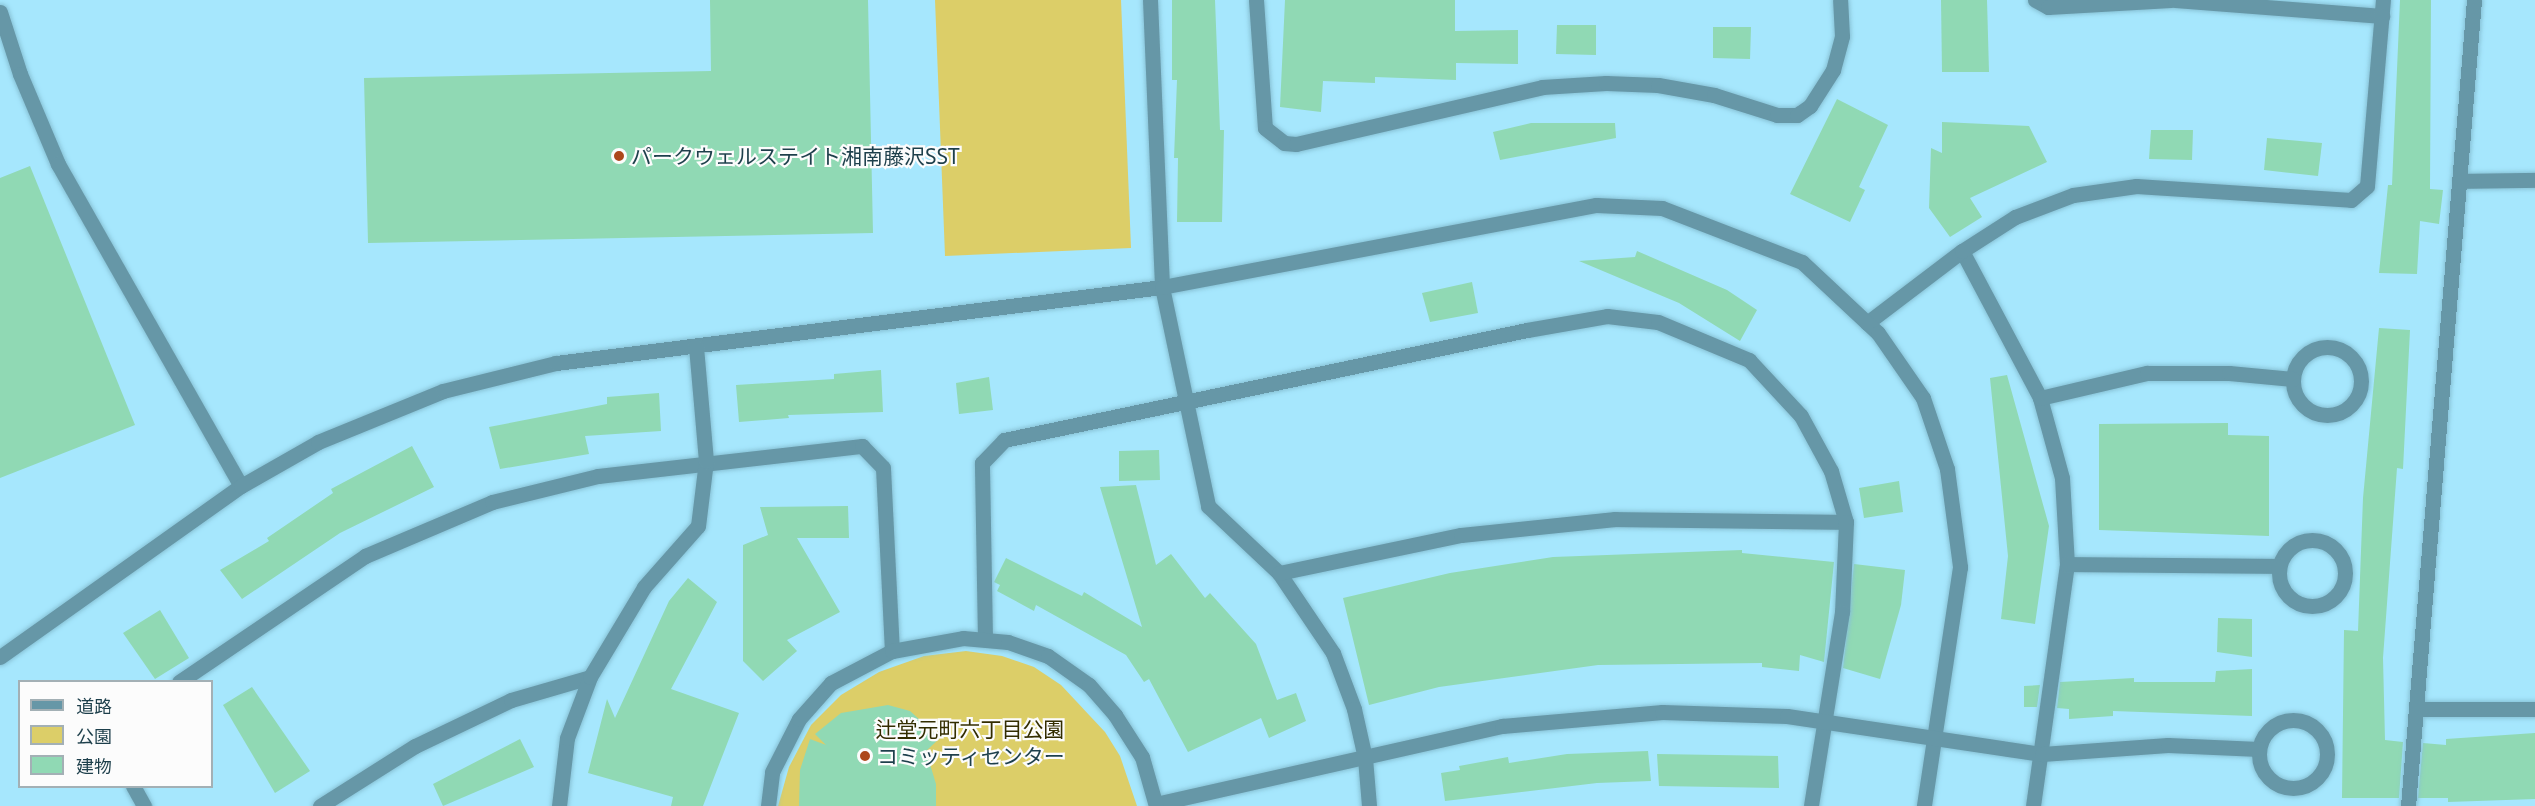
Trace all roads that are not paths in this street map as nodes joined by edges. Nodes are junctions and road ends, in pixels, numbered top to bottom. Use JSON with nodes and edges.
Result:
{"nodes":[{"id":1,"x":1150,"y":0,"type":"edge"},
{"id":2,"x":1256,"y":0,"type":"edge"},
{"id":3,"x":1840,"y":0,"type":"edge"},
{"id":4,"x":2035,"y":0,"type":"edge"},
{"id":5,"x":2173,"y":0,"type":"edge"},
{"id":6,"x":2383,"y":0,"type":"edge"},
{"id":7,"x":2474,"y":0,"type":"edge"},
{"id":8,"x":0,"y":12,"type":"edge"},
{"id":9,"x":2382,"y":16,"type":"junction"},
{"id":10,"x":2535,"y":180,"type":"edge"},
{"id":11,"x":2460,"y":181,"type":"junction"},
{"id":12,"x":1962,"y":251,"type":"junction"},
{"id":13,"x":1162,"y":287,"type":"junction"},
{"id":14,"x":1867,"y":323,"type":"junction"},
{"id":15,"x":696,"y":346,"type":"junction"},
{"id":16,"x":2293,"y":379,"type":"junction"},
{"id":17,"x":2040,"y":398,"type":"junction"},
{"id":18,"x":1185,"y":404,"type":"junction"},
{"id":19,"x":706,"y":461,"type":"junction"},
{"id":20,"x":241,"y":486,"type":"junction"},
{"id":21,"x":1846,"y":522,"type":"junction"},
{"id":22,"x":2067,"y":564,"type":"junction"},
{"id":23,"x":2279,"y":566,"type":"junction"},
{"id":24,"x":1279,"y":573,"type":"junction"},
{"id":25,"x":984,"y":639,"type":"junction"},
{"id":26,"x":892,"y":651,"type":"junction"},
{"id":27,"x":0,"y":657,"type":"edge"},
{"id":28,"x":590,"y":677,"type":"junction"},
{"id":29,"x":180,"y":680,"type":"edge"},
{"id":30,"x":2418,"y":709,"type":"junction"},
{"id":31,"x":2535,"y":709,"type":"edge"},
{"id":32,"x":1825,"y":722,"type":"junction"},
{"id":33,"x":1933,"y":739,"type":"junction"},
{"id":34,"x":2259,"y":748,"type":"junction"},
{"id":35,"x":2042,"y":754,"type":"junction"},
{"id":36,"x":1365,"y":758,"type":"junction"},
{"id":37,"x":134,"y":788,"type":"edge"},
{"id":38,"x":1156,"y":805,"type":"edge"},
{"id":39,"x":144,"y":806,"type":"edge"},
{"id":40,"x":320,"y":806,"type":"edge"},
{"id":41,"x":559,"y":806,"type":"edge"},
{"id":42,"x":768,"y":806,"type":"edge"},
{"id":43,"x":1369,"y":806,"type":"edge"},
{"id":44,"x":1811,"y":806,"type":"edge"},
{"id":45,"x":1924,"y":806,"type":"edge"},
{"id":46,"x":2033,"y":806,"type":"edge"},
{"id":47,"x":2408,"y":806,"type":"edge"}],
"edges":[{"from":1,"to":13,"type":"street"},
{"from":2,"to":3,"type":"street"},
{"from":4,"to":5,"type":"street"},
{"from":5,"to":9,"type":"street"},
{"from":6,"to":9,"type":"street"},
{"from":7,"to":11,"type":"street"},
{"from":8,"to":20,"type":"street"},
{"from":9,"to":12,"type":"street"},
{"from":10,"to":11,"type":"street"},
{"from":11,"to":30,"type":"street"},
{"from":12,"to":14,"type":"street"},
{"from":12,"to":17,"type":"street"},
{"from":13,"to":14,"type":"street"},
{"from":13,"to":15,"type":"street"},
{"from":13,"to":18,"type":"street"},
{"from":14,"to":33,"type":"street"},
{"from":15,"to":19,"type":"street"},
{"from":15,"to":20,"type":"street"},
{"from":16,"to":16,"type":"street"},
{"from":16,"to":17,"type":"street"},
{"from":17,"to":22,"type":"street"},
{"from":18,"to":21,"type":"street"},
{"from":18,"to":24,"type":"street"},
{"from":18,"to":25,"type":"street"},
{"from":19,"to":26,"type":"street"},
{"from":19,"to":28,"type":"street"},
{"from":19,"to":29,"type":"street"},
{"from":20,"to":27,"type":"street"},
{"from":21,"to":24,"type":"street"},
{"from":21,"to":32,"type":"street"},
{"from":22,"to":23,"type":"street"},
{"from":22,"to":35,"type":"street"},
{"from":23,"to":23,"type":"street"},
{"from":24,"to":36,"type":"street"},
{"from":25,"to":26,"type":"street"},
{"from":25,"to":38,"type":"street"},
{"from":26,"to":42,"type":"street"},
{"from":28,"to":40,"type":"street"},
{"from":28,"to":41,"type":"street"},
{"from":30,"to":31,"type":"street"},
{"from":30,"to":47,"type":"street"},
{"from":32,"to":33,"type":"street"},
{"from":32,"to":36,"type":"street"},
{"from":32,"to":44,"type":"street"},
{"from":33,"to":35,"type":"street"},
{"from":33,"to":45,"type":"street"},
{"from":34,"to":34,"type":"street"},
{"from":34,"to":35,"type":"street"},
{"from":35,"to":46,"type":"street"},
{"from":36,"to":38,"type":"street"},
{"from":36,"to":43,"type":"street"},
{"from":37,"to":39,"type":"street"}]}
